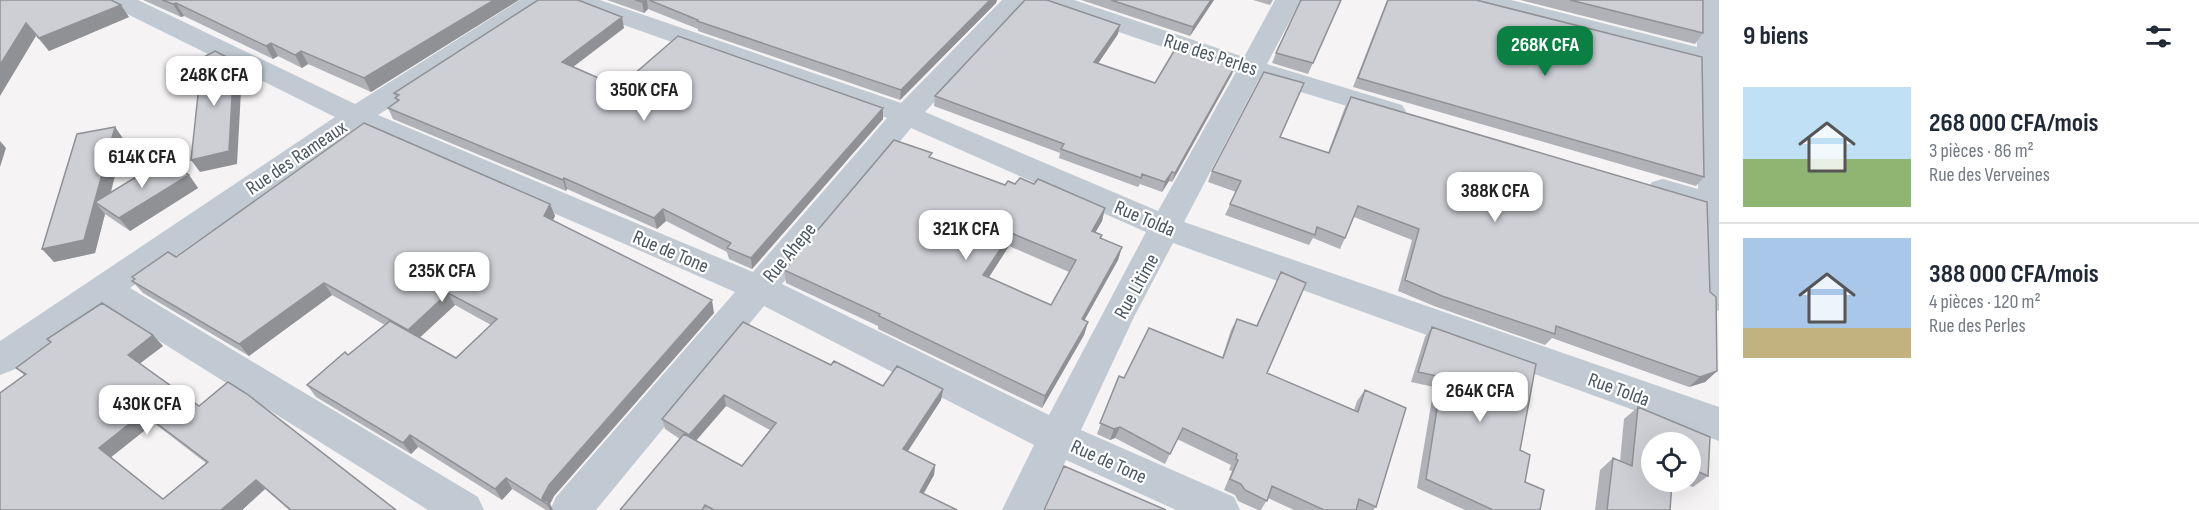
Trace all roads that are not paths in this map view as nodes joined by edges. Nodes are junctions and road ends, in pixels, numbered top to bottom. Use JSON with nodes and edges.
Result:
{"nodes":[{"id":1,"x":118,"y":0,"type":"edge"},
{"id":2,"x":537,"y":0,"type":"edge"},
{"id":3,"x":576,"y":0,"type":"edge"},
{"id":4,"x":1016,"y":0,"type":"edge"},
{"id":5,"x":1049,"y":0,"type":"edge"},
{"id":6,"x":1288,"y":0,"type":"edge"},
{"id":7,"x":1481,"y":0,"type":"edge"},
{"id":8,"x":1708,"y":0,"type":"edge"},
{"id":9,"x":1715,"y":60,"type":"edge"},
{"id":10,"x":1251,"y":68,"type":"junction"},
{"id":11,"x":906,"y":115,"type":"junction"},
{"id":12,"x":356,"y":116,"type":"junction"},
{"id":13,"x":1416,"y":118,"type":"edge"},
{"id":14,"x":1636,"y":182,"type":"edge"},
{"id":15,"x":1716,"y":205,"type":"edge"},
{"id":16,"x":1167,"y":228,"type":"junction"},
{"id":17,"x":102,"y":288,"type":"junction"},
{"id":18,"x":759,"y":288,"type":"junction"},
{"id":19,"x":1719,"y":298,"type":"edge"},
{"id":20,"x":0,"y":360,"type":"edge"},
{"id":21,"x":1719,"y":424,"type":"edge"},
{"id":22,"x":1059,"y":439,"type":"junction"},
{"id":23,"x":464,"y":510,"type":"edge"},
{"id":24,"x":570,"y":510,"type":"edge"},
{"id":25,"x":1022,"y":510,"type":"edge"},
{"id":26,"x":1220,"y":510,"type":"edge"}],
"edges":[{"from":1,"to":12,"type":"street","name":"Rue de Tone"},
{"from":2,"to":12,"type":"street","name":"Rue des Rameaux"},
{"from":3,"to":11,"type":"street","name":"Rue Tolda"},
{"from":4,"to":11,"type":"street","name":"Rue Ahepe"},
{"from":5,"to":10,"type":"street","name":"Rue des Perles"},
{"from":6,"to":10,"type":"street","name":"Rue Litime"},
{"from":7,"to":9,"type":"street"},
{"from":8,"to":9,"type":"street"},
{"from":9,"to":15,"type":"street"},
{"from":10,"to":13,"type":"street","name":"Rue des Perles"},
{"from":10,"to":16,"type":"street","name":"Rue Litime"},
{"from":11,"to":16,"type":"street","name":"Rue Tolda"},
{"from":11,"to":18,"type":"street","name":"Rue Ahepe"},
{"from":12,"to":17,"type":"street","name":"Rue des Rameaux"},
{"from":12,"to":18,"type":"street","name":"Rue de Tone"},
{"from":14,"to":15,"type":"street"},
{"from":15,"to":19,"type":"street"},
{"from":16,"to":21,"type":"street","name":"Rue Tolda"},
{"from":16,"to":22,"type":"street","name":"Rue Litime"},
{"from":17,"to":20,"type":"street","name":"Rue des Rameaux"},
{"from":17,"to":23,"type":"street"},
{"from":18,"to":22,"type":"street","name":"Rue de Tone"},
{"from":18,"to":24,"type":"street","name":"Rue Ahepe"},
{"from":22,"to":25,"type":"street","name":"Rue Litime"},
{"from":22,"to":26,"type":"street","name":"Rue de Tone"}]}
